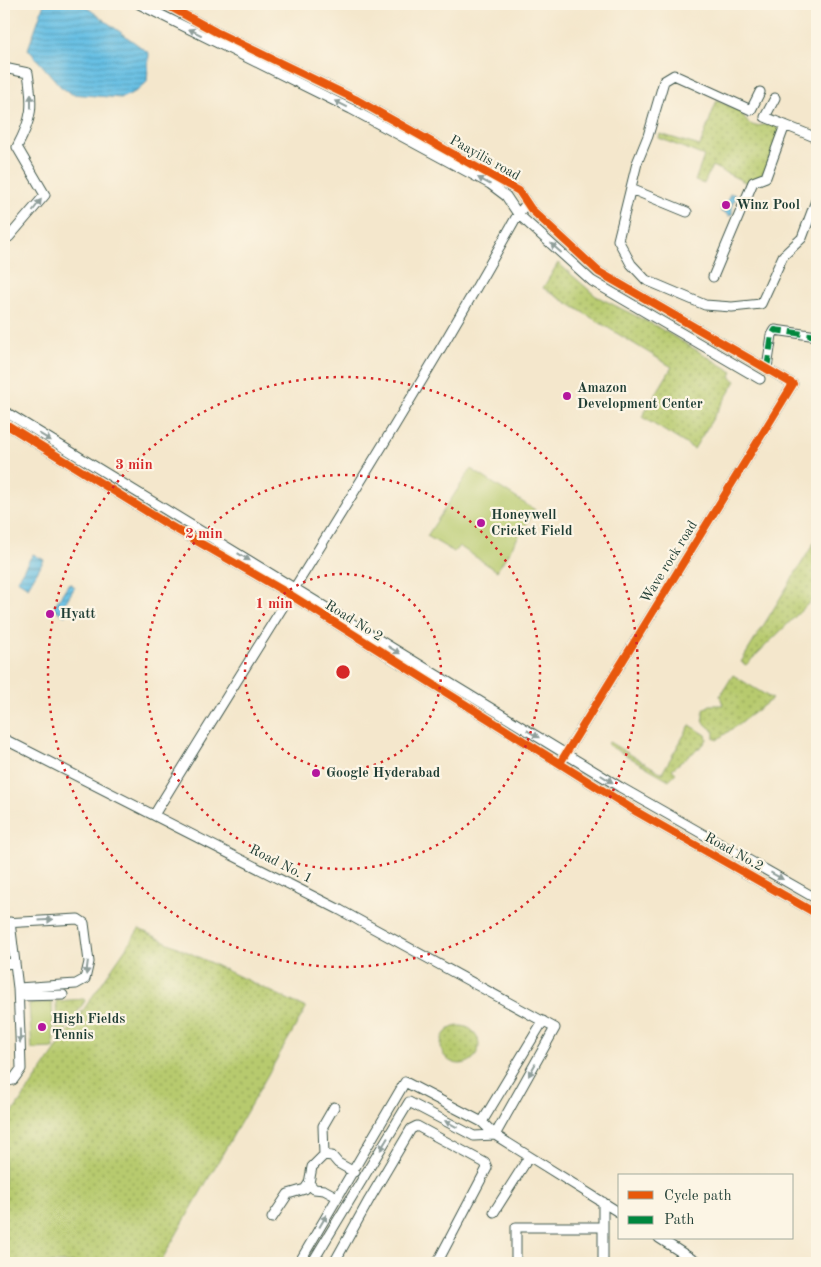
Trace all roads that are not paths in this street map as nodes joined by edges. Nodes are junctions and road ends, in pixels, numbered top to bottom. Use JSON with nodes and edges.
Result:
{"nodes":[{"id":1,"x":140,"y":4,"type":"edge"},
{"id":2,"x":165,"y":4,"type":"edge"},
{"id":3,"x":4,"y":68,"type":"edge"},
{"id":4,"x":760,"y":92,"type":"dead end"},
{"id":5,"x":775,"y":98,"type":"dead end"},
{"id":6,"x":751,"y":110,"type":"junction"},
{"id":7,"x":766,"y":117,"type":"junction"},
{"id":8,"x":785,"y":125,"type":"junction"},
{"id":9,"x":817,"y":138,"type":"edge"},
{"id":10,"x":631,"y":189,"type":"junction"},
{"id":11,"x":817,"y":198,"type":"edge"},
{"id":12,"x":527,"y":203,"type":"junction"},
{"id":13,"x":687,"y":212,"type":"dead end"},
{"id":14,"x":518,"y":214,"type":"junction"},
{"id":15,"x":4,"y":237,"type":"edge"},
{"id":16,"x":599,"y":272,"type":"junction"},
{"id":17,"x":713,"y":276,"type":"dead end"},
{"id":18,"x":592,"y":281,"type":"junction"},
{"id":19,"x":817,"y":336,"type":"edge"},
{"id":20,"x":766,"y":368,"type":"junction"},
{"id":21,"x":760,"y":379,"type":"dead end"},
{"id":22,"x":793,"y":384,"type":"joint"},
{"id":23,"x":4,"y":411,"type":"edge"},
{"id":24,"x":4,"y":423,"type":"edge"},
{"id":25,"x":292,"y":591,"type":"junction"},
{"id":26,"x":4,"y":739,"type":"edge"},
{"id":27,"x":566,"y":753,"type":"junction"},
{"id":28,"x":560,"y":763,"type":"junction"},
{"id":29,"x":638,"y":812,"type":"joint"},
{"id":30,"x":154,"y":815,"type":"junction"},
{"id":31,"x":817,"y":899,"type":"edge"},
{"id":32,"x":817,"y":914,"type":"edge"},
{"id":33,"x":7,"y":923,"type":"edge"},
{"id":34,"x":15,"y":962,"type":"junction"},
{"id":35,"x":4,"y":964,"type":"edge"},
{"id":36,"x":19,"y":992,"type":"junction"},
{"id":37,"x":63,"y":995,"type":"dead end"},
{"id":38,"x":543,"y":1020,"type":"junction"},
{"id":39,"x":4,"y":1082,"type":"edge"},
{"id":40,"x":334,"y":1107,"type":"dead end"},
{"id":41,"x":482,"y":1122,"type":"junction"},
{"id":42,"x":495,"y":1135,"type":"junction"},
{"id":43,"x":324,"y":1155,"type":"junction"},
{"id":44,"x":529,"y":1157,"type":"junction"},
{"id":45,"x":367,"y":1173,"type":"junction"},
{"id":46,"x":352,"y":1175,"type":"junction"},
{"id":47,"x":381,"y":1180,"type":"junction"},
{"id":48,"x":308,"y":1183,"type":"junction"},
{"id":49,"x":361,"y":1184,"type":"junction"},
{"id":50,"x":374,"y":1191,"type":"junction"},
{"id":51,"x":338,"y":1197,"type":"junction"},
{"id":52,"x":603,"y":1202,"type":"junction"},
{"id":53,"x":494,"y":1212,"type":"dead end"},
{"id":54,"x":618,"y":1212,"type":"edge"},
{"id":55,"x":272,"y":1218,"type":"dead end"},
{"id":56,"x":603,"y":1227,"type":"junction"},
{"id":57,"x":662,"y":1240,"type":"edge"},
{"id":58,"x":682,"y":1253,"type":"junction"},
{"id":59,"x":299,"y":1263,"type":"edge"},
{"id":60,"x":312,"y":1263,"type":"edge"},
{"id":61,"x":334,"y":1263,"type":"edge"},
{"id":62,"x":437,"y":1263,"type":"edge"},
{"id":63,"x":516,"y":1263,"type":"edge"},
{"id":64,"x":603,"y":1263,"type":"edge"},
{"id":65,"x":682,"y":1263,"type":"edge"},
{"id":66,"x":698,"y":1263,"type":"edge"}],
"edges":[{"from":14,"to":1,"type":"street","name":"Paayilis road","one_way":true},
{"from":2,"to":12,"type":"street","name":"Paayilis road"},
{"from":15,"to":3,"type":"street","one_way":true},
{"from":4,"to":6,"type":"street"},
{"from":5,"to":7,"type":"street"},
{"from":6,"to":7,"type":"street"},
{"from":6,"to":10,"type":"street"},
{"from":7,"to":8,"type":"street"},
{"from":8,"to":9,"type":"street"},
{"from":8,"to":17,"type":"street"},
{"from":10,"to":11,"type":"street"},
{"from":10,"to":13,"type":"street"},
{"from":12,"to":14,"type":"street"},
{"from":12,"to":16,"type":"street","name":"Paayilis road"},
{"from":18,"to":14,"type":"street","name":"Paayilis road","one_way":true},
{"from":14,"to":25,"type":"street"},
{"from":16,"to":18,"type":"street"},
{"from":16,"to":20,"type":"street","name":"Paayilis road"},
{"from":18,"to":21,"type":"street","name":"Paayilis road"},
{"from":19,"to":20,"type":"street"},
{"from":20,"to":22,"type":"street","name":"Paayilis road"},
{"from":22,"to":27,"type":"street","name":"Wave rock road"},
{"from":23,"to":25,"type":"street","name":"Road No 2","one_way":true},
{"from":24,"to":25,"type":"street","name":"Road No 2"},
{"from":25,"to":27,"type":"street","name":"Road No 2","one_way":true},
{"from":25,"to":28,"type":"street","name":"Road No 2"},
{"from":25,"to":30,"type":"street"},
{"from":26,"to":30,"type":"street","name":"Road No. 1"},
{"from":27,"to":28,"type":"street","name":"Wave rock road"},
{"from":27,"to":31,"type":"street","name":"Road No 2","one_way":true},
{"from":28,"to":29,"type":"street","name":"Road No 2"},
{"from":29,"to":32,"type":"street","name":"Road No.2"},
{"from":30,"to":38,"type":"street","name":"Road No. 1"},
{"from":33,"to":34,"type":"street"},
{"from":33,"to":36,"type":"street","one_way":true},
{"from":34,"to":35,"type":"street"},
{"from":34,"to":36,"type":"street"},
{"from":36,"to":37,"type":"street"},
{"from":36,"to":39,"type":"street","one_way":true},
{"from":38,"to":41,"type":"street"},
{"from":38,"to":42,"type":"street","name":"Road No. 1","one_way":true},
{"from":40,"to":43,"type":"street"},
{"from":41,"to":42,"type":"street"},
{"from":41,"to":46,"type":"street"},
{"from":42,"to":44,"type":"street"},
{"from":42,"to":45,"type":"street","one_way":true},
{"from":43,"to":46,"type":"street"},
{"from":43,"to":48,"type":"street"},
{"from":44,"to":52,"type":"street"},
{"from":44,"to":53,"type":"street"},
{"from":45,"to":47,"type":"street"},
{"from":45,"to":49,"type":"street"},
{"from":46,"to":49,"type":"street"},
{"from":46,"to":51,"type":"street"},
{"from":47,"to":50,"type":"street"},
{"from":47,"to":62,"type":"street"},
{"from":48,"to":51,"type":"street"},
{"from":48,"to":55,"type":"street"},
{"from":49,"to":50,"type":"street"},
{"from":49,"to":60,"type":"street"},
{"from":50,"to":61,"type":"street"},
{"from":59,"to":51,"type":"street","one_way":true},
{"from":52,"to":54,"type":"street"},
{"from":52,"to":56,"type":"street"},
{"from":56,"to":63,"type":"street"},
{"from":56,"to":64,"type":"street"},
{"from":57,"to":58,"type":"street"},
{"from":58,"to":65,"type":"street"},
{"from":58,"to":66,"type":"street"}]}
